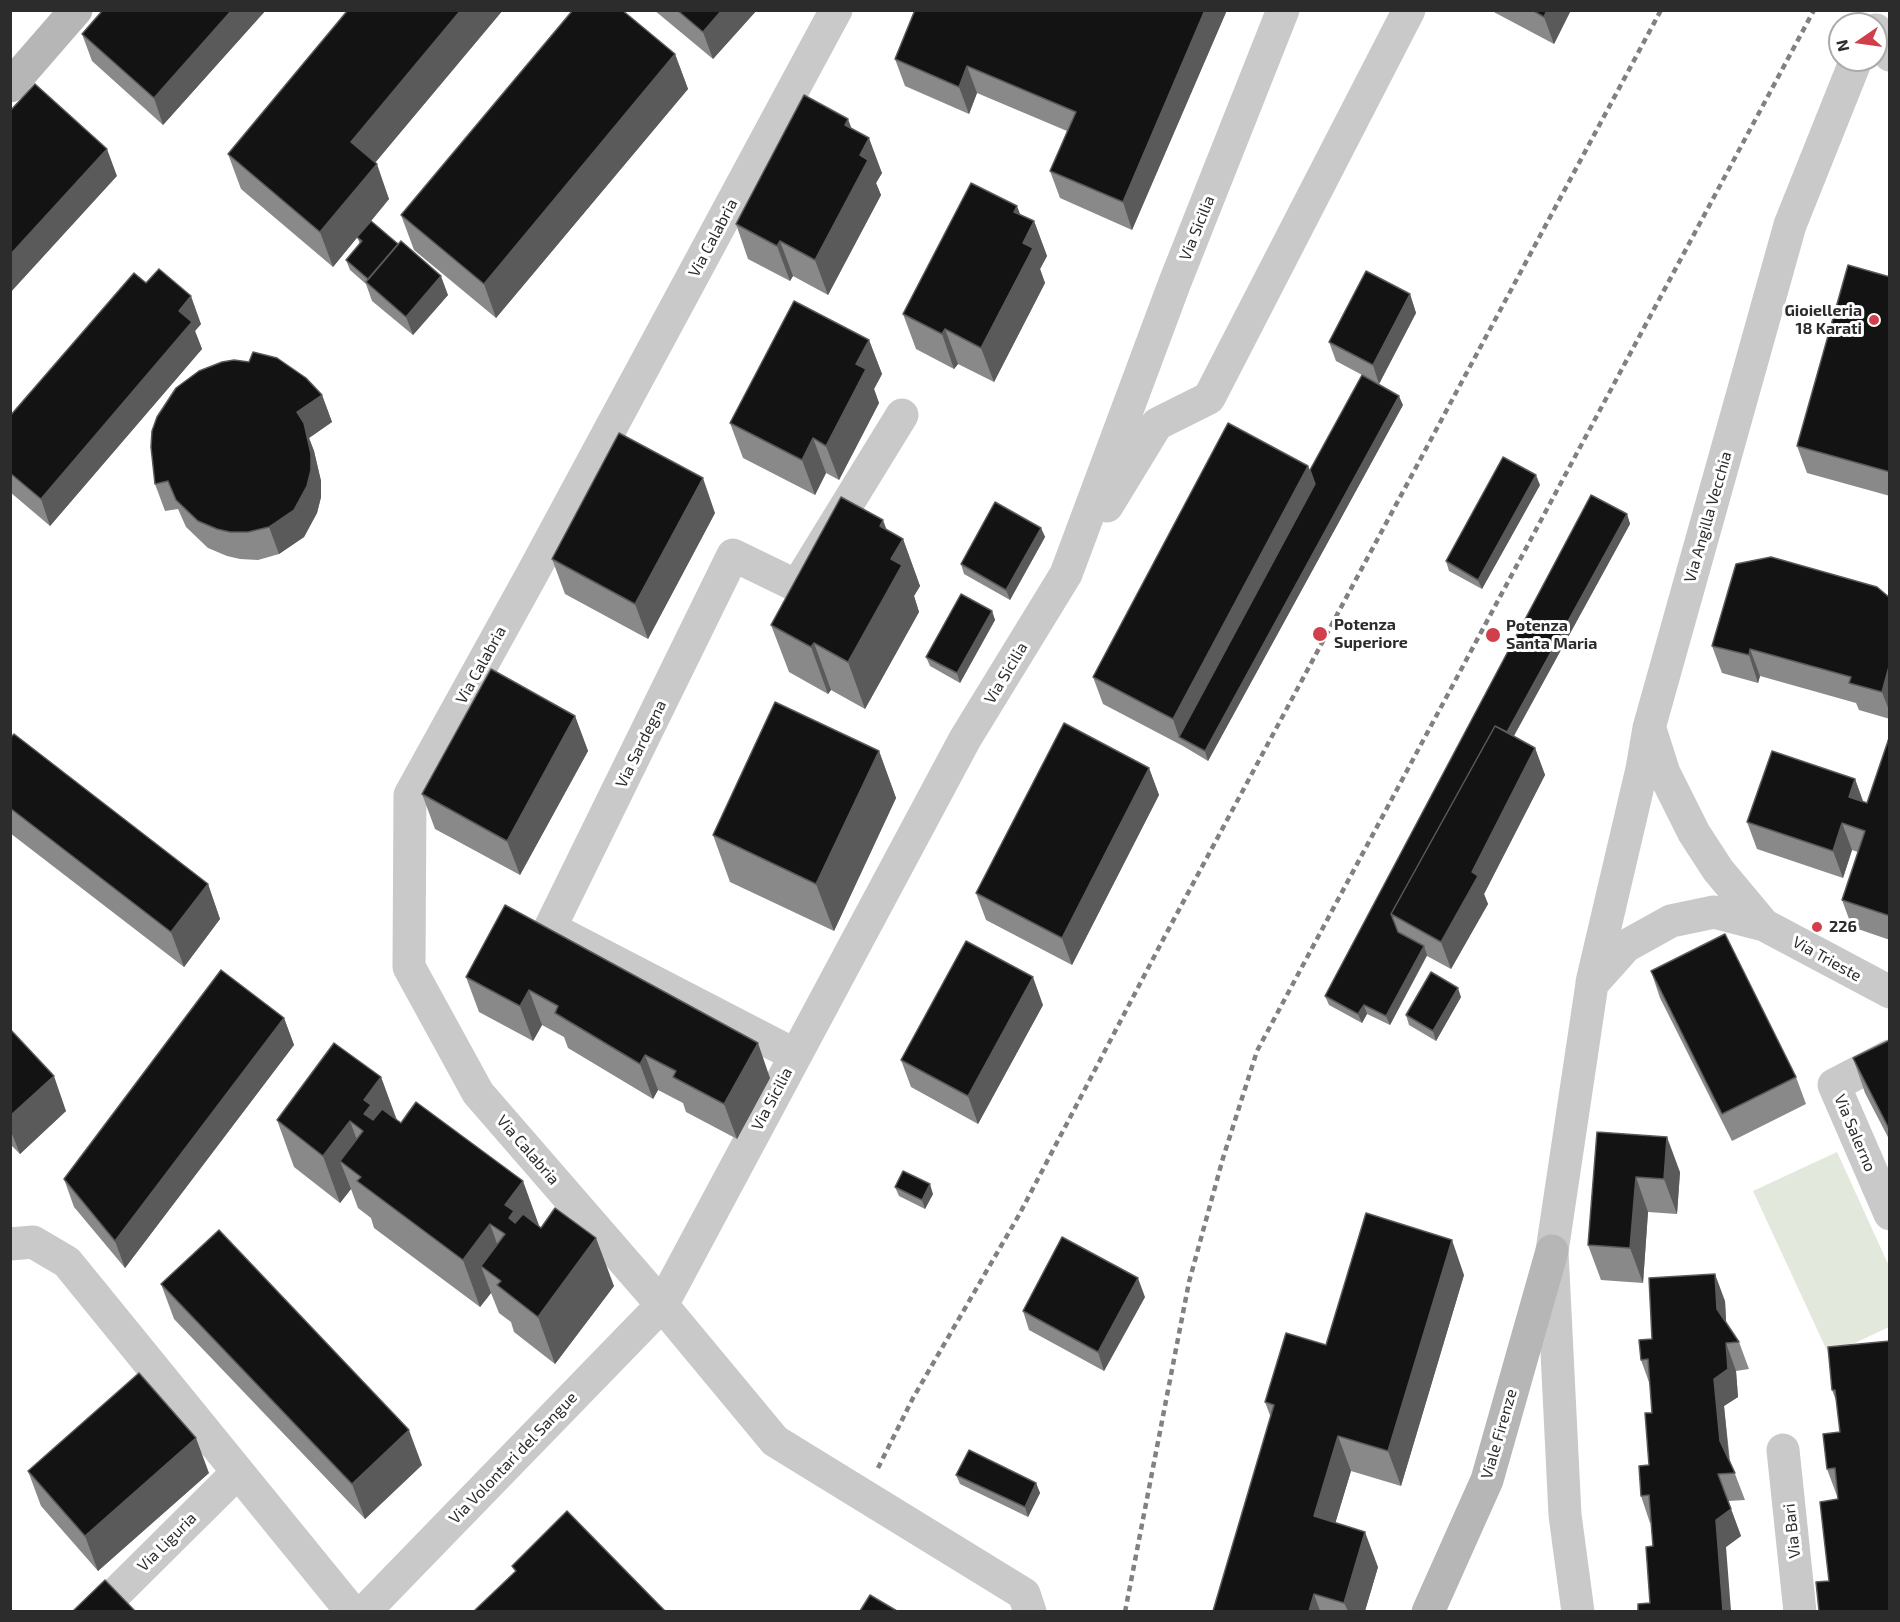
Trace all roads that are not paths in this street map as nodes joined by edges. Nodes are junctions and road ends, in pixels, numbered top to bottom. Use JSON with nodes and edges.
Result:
{"nodes":[{"id":1,"x":76,"y":10,"type":"edge"},
{"id":2,"x":836,"y":10,"type":"edge"},
{"id":3,"x":1283,"y":10,"type":"edge"},
{"id":4,"x":1409,"y":10,"type":"edge"},
{"id":5,"x":1851,"y":72,"type":"edge"},
{"id":6,"x":10,"y":86,"type":"edge"},
{"id":7,"x":902,"y":415,"type":"dead end"},
{"id":8,"x":1065,"y":574,"type":"junction"},
{"id":9,"x":1649,"y":728,"type":"junction"},
{"id":10,"x":1764,"y":925,"type":"junction"},
{"id":11,"x":1592,"y":984,"type":"junction"},
{"id":12,"x":1890,"y":992,"type":"edge"},
{"id":13,"x":795,"y":1055,"type":"junction"},
{"id":14,"x":1890,"y":1056,"type":"edge"},
{"id":15,"x":1890,"y":1214,"type":"edge"},
{"id":16,"x":10,"y":1218,"type":"edge"},
{"id":17,"x":22,"y":1243,"type":"edge"},
{"id":18,"x":1552,"y":1251,"type":"junction"},
{"id":19,"x":662,"y":1305,"type":"junction"},
{"id":20,"x":1783,"y":1450,"type":"dead end"},
{"id":21,"x":238,"y":1472,"type":"junction"},
{"id":22,"x":97,"y":1611,"type":"edge"},
{"id":23,"x":352,"y":1611,"type":"edge"},
{"id":24,"x":364,"y":1611,"type":"edge"},
{"id":25,"x":1030,"y":1611,"type":"edge"},
{"id":26,"x":1428,"y":1611,"type":"edge"},
{"id":27,"x":1578,"y":1611,"type":"edge"},
{"id":28,"x":1800,"y":1611,"type":"edge"}],
"edges":[{"from":1,"to":6,"type":"main road"},
{"from":2,"to":19,"type":"street","name":"Via Calabria"},
{"from":3,"to":8,"type":"street","name":"Via Sicilia"},
{"from":4,"to":8,"type":"street"},
{"from":5,"to":9,"type":"street","name":"Via Angilla Vecchia"},
{"from":7,"to":13,"type":"street","name":"Via Sardegna"},
{"from":8,"to":13,"type":"street","name":"Via Sicilia"},
{"from":9,"to":10,"type":"street"},
{"from":9,"to":11,"type":"street","name":"Via Angilla Vecchia"},
{"from":10,"to":11,"type":"street"},
{"from":10,"to":12,"type":"street","name":"Via Trieste"},
{"from":11,"to":18,"type":"street","name":"Via Angilla Vecchia"},
{"from":13,"to":19,"type":"street","name":"Via Sicilia"},
{"from":14,"to":15,"type":"street","name":"Via Salerno"},
{"from":16,"to":17,"type":"street"},
{"from":17,"to":21,"type":"street"},
{"from":18,"to":26,"type":"main road","name":"Viale Firenze"},
{"from":18,"to":27,"type":"street","name":"Via Angilla Vecchia"},
{"from":19,"to":24,"type":"street","name":"Via Volontari del Sangue"},
{"from":19,"to":25,"type":"street","name":"Via Calabria"},
{"from":20,"to":28,"type":"street","name":"Via Bari"},
{"from":21,"to":22,"type":"street","name":"Via Liguria"},
{"from":21,"to":23,"type":"street"}]}
